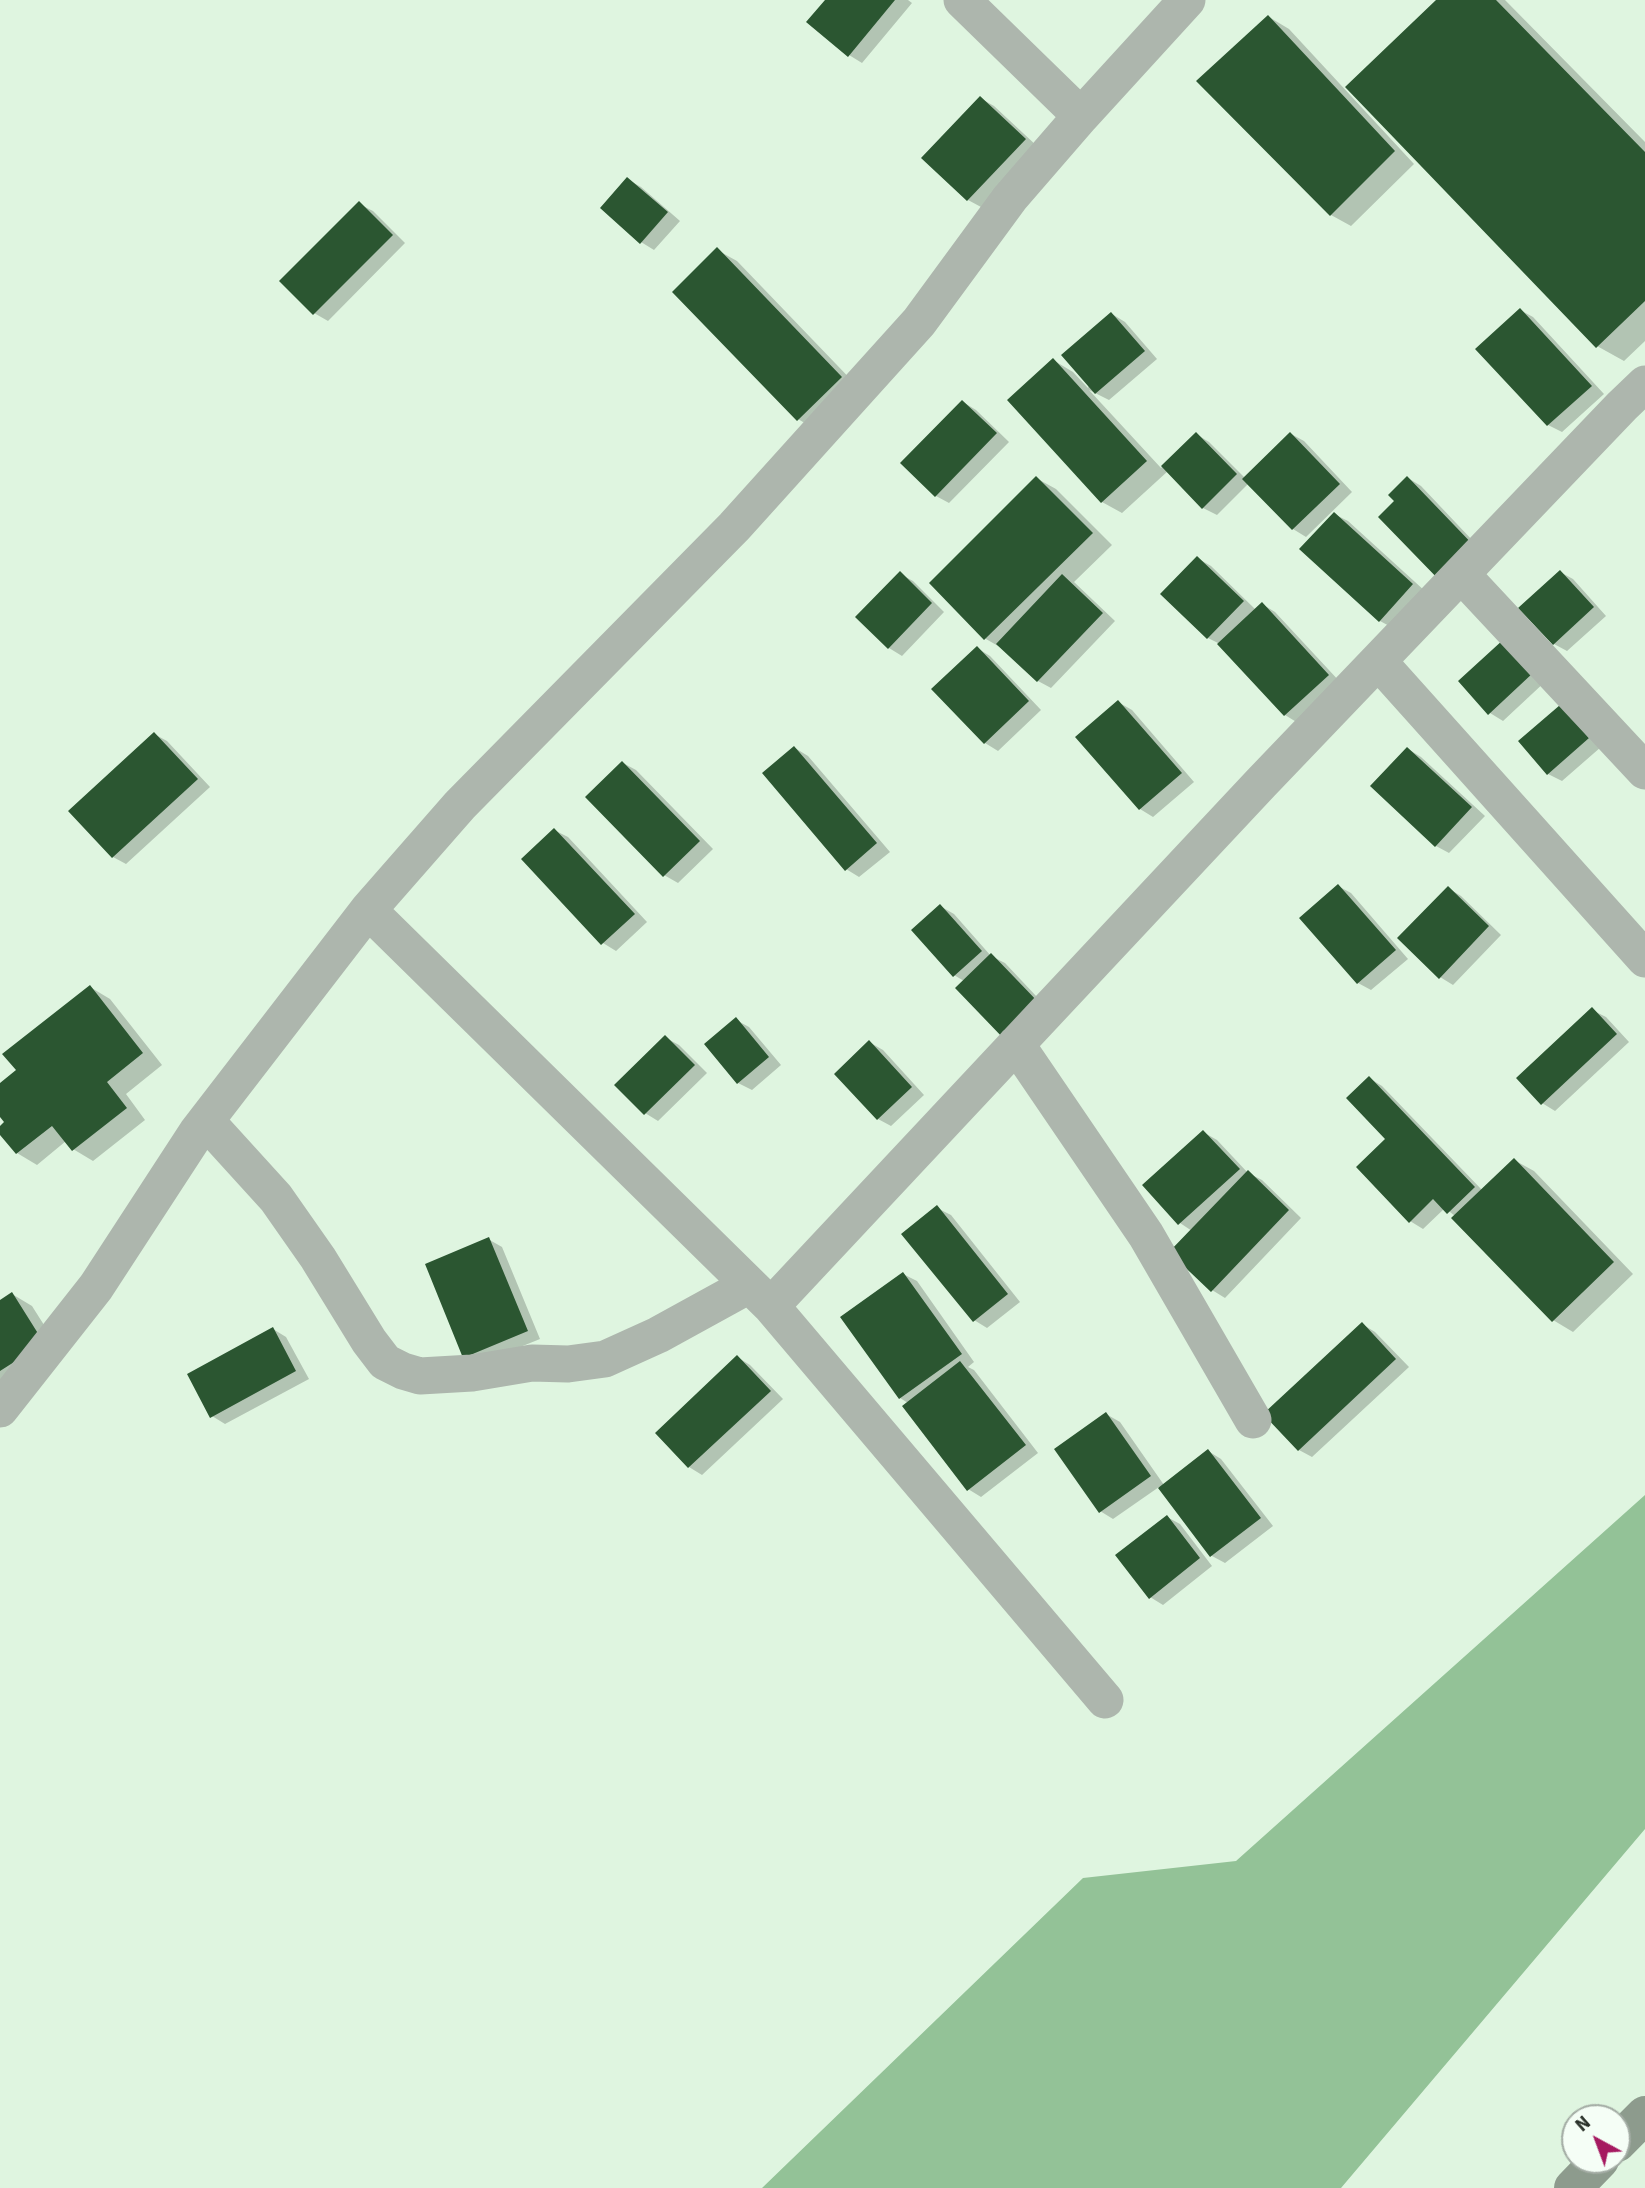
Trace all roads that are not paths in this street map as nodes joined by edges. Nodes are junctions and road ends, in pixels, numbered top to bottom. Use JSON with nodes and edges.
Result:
{"nodes":[{"id":1,"x":962,"y":0,"type":"edge"},
{"id":2,"x":1187,"y":0,"type":"edge"},
{"id":3,"x":1081,"y":116,"type":"junction"},
{"id":4,"x":1645,"y":384,"type":"edge"},
{"id":5,"x":1461,"y":574,"type":"junction"},
{"id":6,"x":1378,"y":661,"type":"junction"},
{"id":7,"x":1645,"y":771,"type":"edge"},
{"id":8,"x":368,"y":910,"type":"junction"},
{"id":9,"x":1645,"y":959,"type":"edge"},
{"id":10,"x":1016,"y":1044,"type":"junction"},
{"id":11,"x":206,"y":1121,"type":"junction"},
{"id":12,"x":760,"y":1295,"type":"junction"},
{"id":13,"x":0,"y":1409,"type":"edge"},
{"id":14,"x":1253,"y":1420,"type":"dead end"},
{"id":15,"x":1105,"y":1700,"type":"dead end"},
{"id":16,"x":1645,"y":2115,"type":"edge"},
{"id":17,"x":1631,"y":2129,"type":"edge"},
{"id":18,"x":1586,"y":2174,"type":"edge"},
{"id":19,"x":1573,"y":2188,"type":"edge"}],
"edges":[{"from":1,"to":3,"type":"street"},
{"from":2,"to":3,"type":"street"},
{"from":3,"to":8,"type":"street"},
{"from":4,"to":5,"type":"street"},
{"from":5,"to":6,"type":"street"},
{"from":5,"to":7,"type":"street"},
{"from":6,"to":9,"type":"street"},
{"from":6,"to":10,"type":"street"},
{"from":8,"to":11,"type":"street"},
{"from":8,"to":12,"type":"street"},
{"from":10,"to":12,"type":"street"},
{"from":10,"to":14,"type":"street"},
{"from":11,"to":12,"type":"street"},
{"from":11,"to":13,"type":"street"},
{"from":12,"to":15,"type":"street"},
{"from":16,"to":17,"type":"street"},
{"from":18,"to":19,"type":"street"}]}
